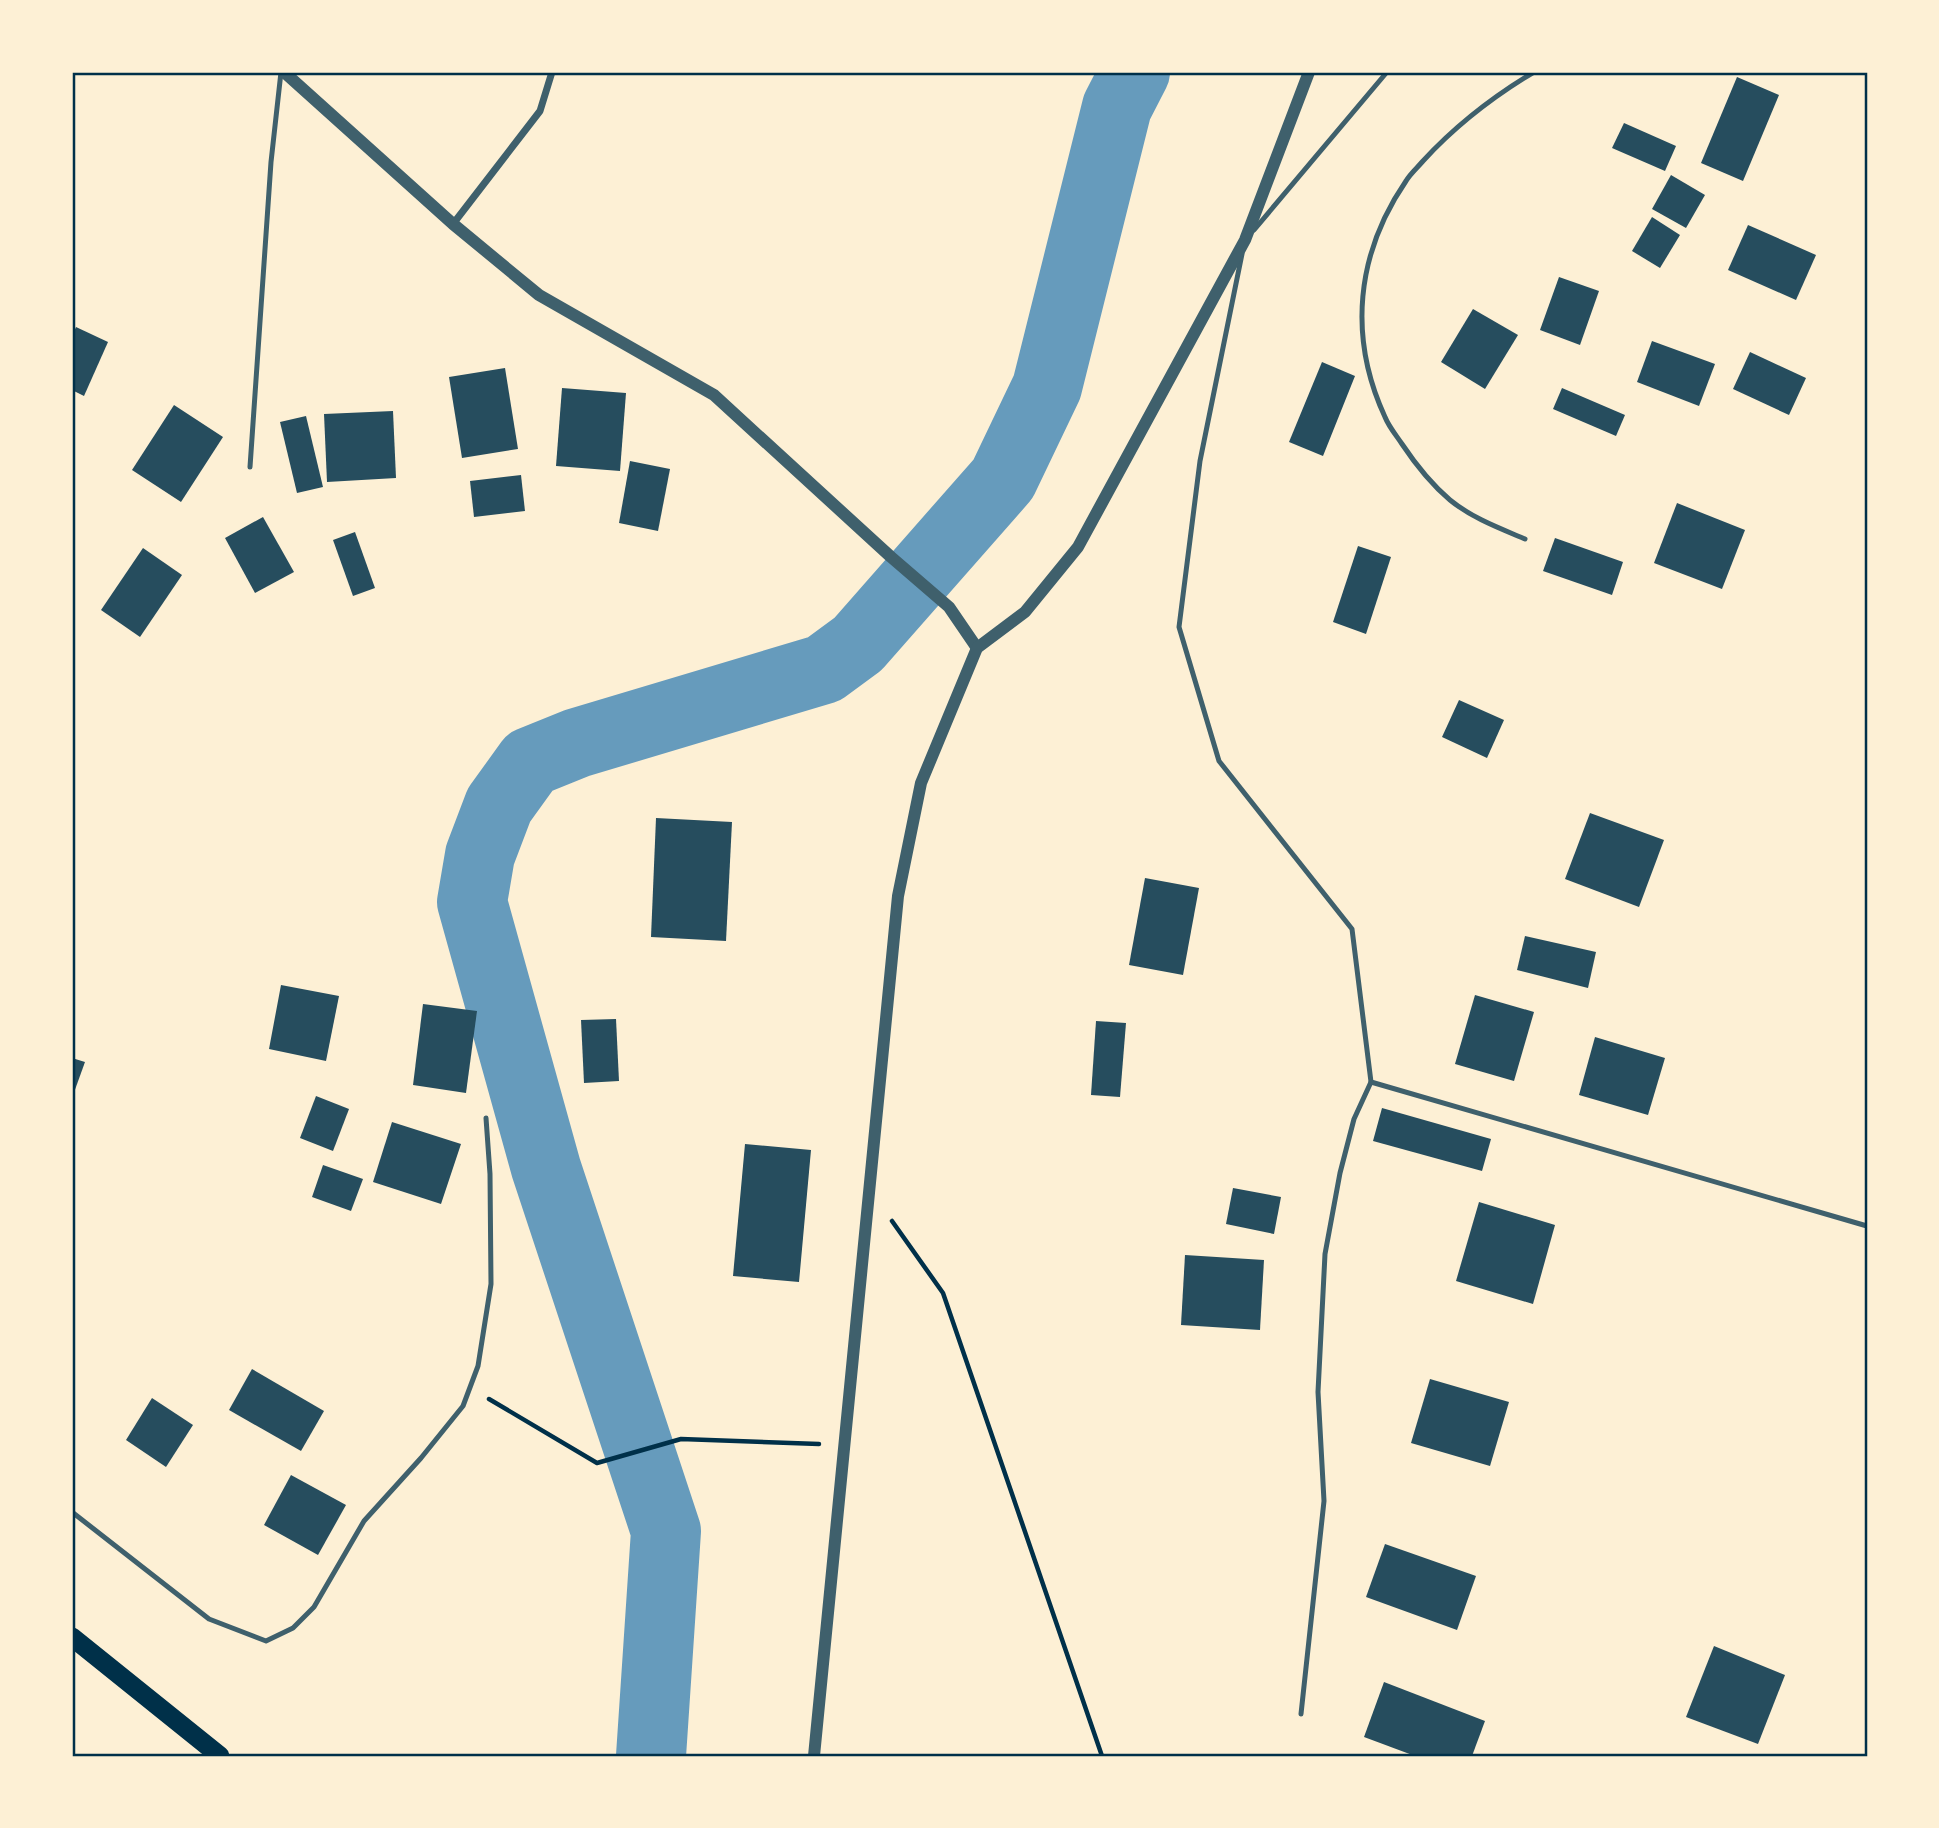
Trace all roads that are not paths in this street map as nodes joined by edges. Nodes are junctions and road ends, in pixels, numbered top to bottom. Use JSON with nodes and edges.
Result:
{"nodes":[{"id":1,"x":282,"y":72,"type":"edge"},
{"id":2,"x":552,"y":72,"type":"edge"},
{"id":3,"x":1309,"y":72,"type":"edge"},
{"id":4,"x":1387,"y":72,"type":"edge"},
{"id":5,"x":1534,"y":72,"type":"edge"},
{"id":6,"x":453,"y":224,"type":"junction"},
{"id":7,"x":1245,"y":240,"type":"junction"},
{"id":8,"x":250,"y":467,"type":"dead end"},
{"id":9,"x":1525,"y":539,"type":"dead end"},
{"id":10,"x":977,"y":648,"type":"junction"},
{"id":11,"x":1371,"y":1082,"type":"junction"},
{"id":12,"x":486,"y":1118,"type":"dead end"},
{"id":13,"x":1867,"y":1226,"type":"edge"},
{"id":14,"x":72,"y":1511,"type":"edge"},
{"id":15,"x":72,"y":1637,"type":"edge"},
{"id":16,"x":1300,"y":1714,"type":"dead end"},
{"id":17,"x":220,"y":1756,"type":"edge"},
{"id":18,"x":814,"y":1756,"type":"edge"}],
"edges":[{"from":1,"to":6,"type":"street"},
{"from":1,"to":8,"type":"lane"},
{"from":2,"to":6,"type":"street"},
{"from":3,"to":7,"type":"street"},
{"from":4,"to":7,"type":"lane"},
{"from":5,"to":9,"type":"lane"},
{"from":6,"to":10,"type":"street"},
{"from":7,"to":10,"type":"street"},
{"from":7,"to":11,"type":"lane"},
{"from":10,"to":18,"type":"street"},
{"from":11,"to":13,"type":"lane"},
{"from":11,"to":16,"type":"lane"},
{"from":12,"to":14,"type":"lane"},
{"from":15,"to":17,"type":"highway"}]}
